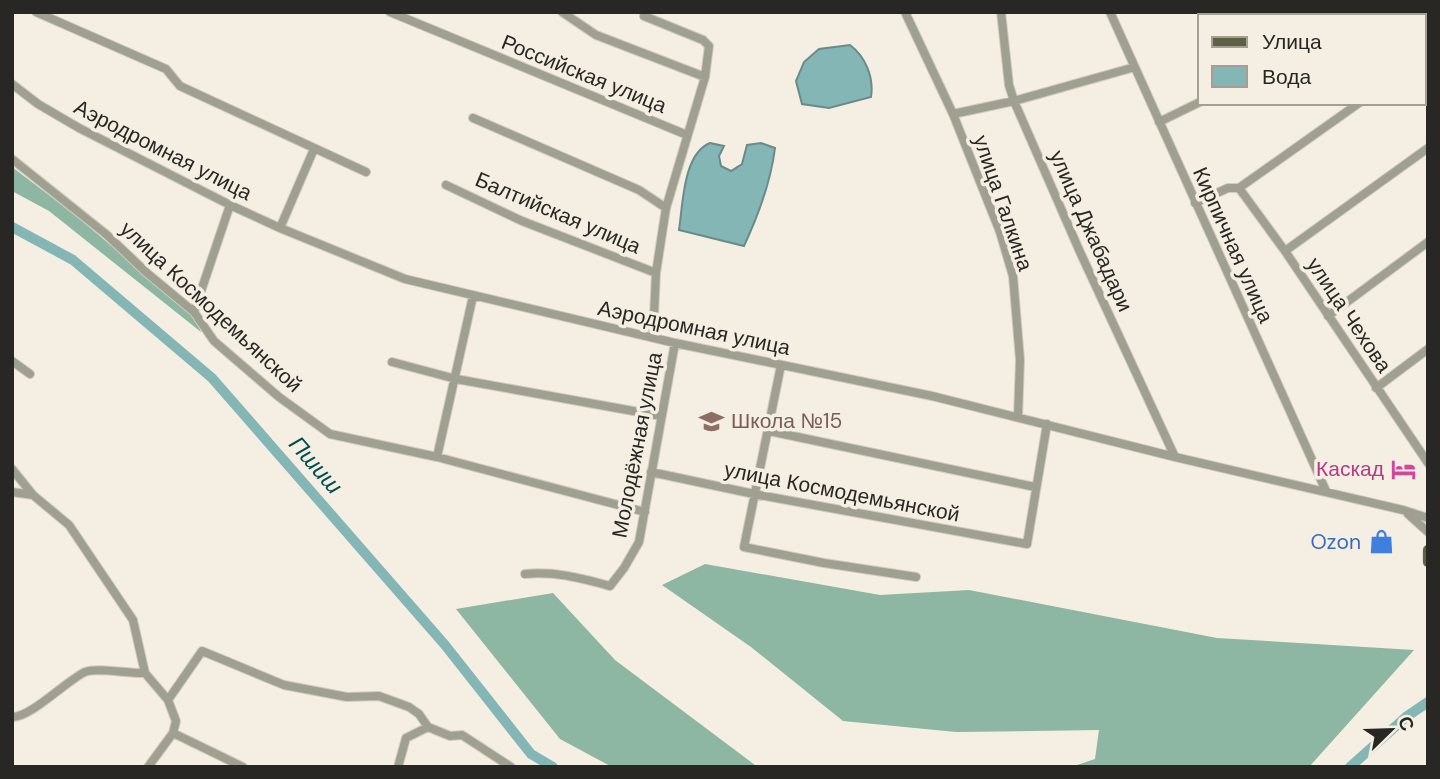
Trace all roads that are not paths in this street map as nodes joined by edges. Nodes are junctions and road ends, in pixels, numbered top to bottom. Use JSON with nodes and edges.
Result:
{"nodes":[{"id":1,"x":36,"y":12,"type":"edge"},
{"id":2,"x":390,"y":12,"type":"edge"},
{"id":3,"x":562,"y":12,"type":"edge"},
{"id":4,"x":905,"y":12,"type":"edge"},
{"id":5,"x":1001,"y":12,"type":"edge"},
{"id":6,"x":1110,"y":12,"type":"edge"},
{"id":7,"x":644,"y":16,"type":"dead end"},
{"id":8,"x":1135,"y":67,"type":"junction"},
{"id":9,"x":705,"y":77,"type":"junction"},
{"id":10,"x":12,"y":84,"type":"edge"},
{"id":11,"x":1014,"y":101,"type":"junction"},
{"id":12,"x":1198,"y":103,"type":"edge"},
{"id":13,"x":1356,"y":105,"type":"edge"},
{"id":14,"x":953,"y":114,"type":"junction"},
{"id":15,"x":473,"y":118,"type":"dead end"},
{"id":16,"x":1159,"y":122,"type":"junction"},
{"id":17,"x":687,"y":135,"type":"junction"},
{"id":18,"x":1428,"y":148,"type":"edge"},
{"id":19,"x":314,"y":149,"type":"junction"},
{"id":20,"x":12,"y":159,"type":"edge"},
{"id":21,"x":366,"y":172,"type":"dead end"},
{"id":22,"x":446,"y":185,"type":"dead end"},
{"id":23,"x":1239,"y":188,"type":"junction"},
{"id":24,"x":1195,"y":203,"type":"junction"},
{"id":25,"x":230,"y":205,"type":"junction"},
{"id":26,"x":666,"y":208,"type":"junction"},
{"id":27,"x":280,"y":228,"type":"junction"},
{"id":28,"x":1428,"y":242,"type":"edge"},
{"id":29,"x":1285,"y":251,"type":"junction"},
{"id":30,"x":656,"y":273,"type":"junction"},
{"id":31,"x":473,"y":296,"type":"junction"},
{"id":32,"x":194,"y":312,"type":"junction"},
{"id":33,"x":1328,"y":316,"type":"junction"},
{"id":34,"x":653,"y":337,"type":"junction"},
{"id":35,"x":675,"y":343,"type":"junction"},
{"id":36,"x":1428,"y":349,"type":"edge"},
{"id":37,"x":12,"y":361,"type":"edge"},
{"id":38,"x":392,"y":362,"type":"dead end"},
{"id":39,"x":781,"y":365,"type":"junction"},
{"id":40,"x":30,"y":374,"type":"dead end"},
{"id":41,"x":456,"y":379,"type":"junction"},
{"id":42,"x":1376,"y":388,"type":"junction"},
{"id":43,"x":661,"y":416,"type":"junction"},
{"id":44,"x":1018,"y":417,"type":"junction"},
{"id":45,"x":1047,"y":424,"type":"junction"},
{"id":46,"x":769,"y":431,"type":"junction"},
{"id":47,"x":438,"y":457,"type":"junction"},
{"id":48,"x":1175,"y":457,"type":"junction"},
{"id":49,"x":1426,"y":457,"type":"edge"},
{"id":50,"x":12,"y":469,"type":"edge"},
{"id":51,"x":651,"y":472,"type":"junction"},
{"id":52,"x":1035,"y":487,"type":"junction"},
{"id":53,"x":1326,"y":491,"type":"junction"},
{"id":54,"x":12,"y":492,"type":"edge"},
{"id":55,"x":754,"y":494,"type":"junction"},
{"id":56,"x":33,"y":495,"type":"junction"},
{"id":57,"x":1403,"y":510,"type":"junction"},
{"id":58,"x":645,"y":512,"type":"junction"},
{"id":59,"x":1428,"y":519,"type":"edge"},
{"id":60,"x":1428,"y":532,"type":"edge"},
{"id":61,"x":1428,"y":550,"type":"edge"},
{"id":62,"x":1428,"y":562,"type":"edge"},
{"id":63,"x":525,"y":574,"type":"dead end"},
{"id":64,"x":916,"y":577,"type":"dead end"},
{"id":65,"x":145,"y":673,"type":"junction"},
{"id":66,"x":168,"y":700,"type":"junction"},
{"id":67,"x":12,"y":717,"type":"edge"},
{"id":68,"x":428,"y":727,"type":"junction"},
{"id":69,"x":173,"y":733,"type":"junction"},
{"id":70,"x":148,"y":767,"type":"edge"},
{"id":71,"x":243,"y":767,"type":"edge"},
{"id":72,"x":398,"y":767,"type":"edge"},
{"id":73,"x":511,"y":767,"type":"edge"}],
"edges":[{"from":1,"to":19,"type":"street"},
{"from":2,"to":17,"type":"street","name":"Российская улица"},
{"from":3,"to":9,"type":"street"},
{"from":4,"to":14,"type":"street","name":"улица Галкина"},
{"from":5,"to":11,"type":"street","name":"улица Джабадари"},
{"from":6,"to":8,"type":"street","name":"Кирпичная улица"},
{"from":7,"to":9,"type":"street"},
{"from":8,"to":11,"type":"street"},
{"from":8,"to":16,"type":"street","name":"Кирпичная улица"},
{"from":9,"to":17,"type":"street"},
{"from":10,"to":25,"type":"street","name":"Аэродромная улица"},
{"from":11,"to":14,"type":"street"},
{"from":11,"to":48,"type":"street","name":"улица Джабадари"},
{"from":12,"to":16,"type":"street"},
{"from":13,"to":23,"type":"street"},
{"from":14,"to":44,"type":"street","name":"улица Галкина"},
{"from":15,"to":26,"type":"street"},
{"from":16,"to":24,"type":"street","name":"Кирпичная улица"},
{"from":17,"to":26,"type":"street"},
{"from":18,"to":29,"type":"street"},
{"from":19,"to":21,"type":"street"},
{"from":19,"to":27,"type":"street"},
{"from":20,"to":32,"type":"street","name":"улица Космодемьянской"},
{"from":22,"to":30,"type":"street","name":"Балтийская улица"},
{"from":23,"to":24,"type":"street"},
{"from":23,"to":29,"type":"street","name":"улица Чехова"},
{"from":24,"to":53,"type":"street","name":"Кирпичная улица"},
{"from":25,"to":27,"type":"street","name":"Аэродромная улица"},
{"from":25,"to":32,"type":"street"},
{"from":26,"to":30,"type":"street"},
{"from":27,"to":31,"type":"street","name":"Аэродромная улица"},
{"from":28,"to":33,"type":"street"},
{"from":29,"to":33,"type":"street","name":"улица Чехова"},
{"from":30,"to":34,"type":"street"},
{"from":31,"to":34,"type":"street","name":"Аэродромная улица"},
{"from":31,"to":41,"type":"street"},
{"from":32,"to":47,"type":"street","name":"улица Космодемьянской"},
{"from":33,"to":42,"type":"street","name":"улица Чехова"},
{"from":34,"to":35,"type":"street","name":"Аэродромная улица"},
{"from":35,"to":39,"type":"street","name":"Аэродромная улица"},
{"from":35,"to":43,"type":"street","name":"Молодёжная улица"},
{"from":36,"to":42,"type":"street"},
{"from":37,"to":40,"type":"street"},
{"from":38,"to":41,"type":"street"},
{"from":39,"to":44,"type":"street","name":"Аэродромная улица"},
{"from":39,"to":46,"type":"street"},
{"from":41,"to":43,"type":"street"},
{"from":41,"to":47,"type":"street"},
{"from":42,"to":49,"type":"street","name":"улица Чехова"},
{"from":43,"to":51,"type":"street","name":"Молодёжная улица"},
{"from":44,"to":45,"type":"street","name":"Аэродромная улица"},
{"from":45,"to":48,"type":"street","name":"Аэродромная улица"},
{"from":45,"to":52,"type":"street"},
{"from":46,"to":52,"type":"street"},
{"from":46,"to":55,"type":"street"},
{"from":47,"to":58,"type":"street","name":"улица Космодемьянской"},
{"from":48,"to":53,"type":"street","name":"Аэродромная улица"},
{"from":50,"to":56,"type":"street"},
{"from":51,"to":55,"type":"street","name":"улица Космодемьянской"},
{"from":51,"to":58,"type":"street","name":"Молодёжная улица"},
{"from":52,"to":55,"type":"street","name":"улица Космодемьянской"},
{"from":53,"to":57,"type":"street","name":"Аэродромная улица"},
{"from":54,"to":56,"type":"street"},
{"from":55,"to":64,"type":"street"},
{"from":56,"to":65,"type":"street"},
{"from":57,"to":59,"type":"street","name":"Аэродромная улица"},
{"from":57,"to":60,"type":"street","name":"Аэродромная улица"},
{"from":58,"to":63,"type":"street","name":"Молодёжная улица"},
{"from":61,"to":62,"type":"main road"},
{"from":65,"to":66,"type":"street"},
{"from":65,"to":67,"type":"street"},
{"from":66,"to":68,"type":"street"},
{"from":66,"to":69,"type":"street"},
{"from":68,"to":72,"type":"street"},
{"from":68,"to":73,"type":"street"},
{"from":69,"to":70,"type":"street"},
{"from":69,"to":71,"type":"street"}]}
